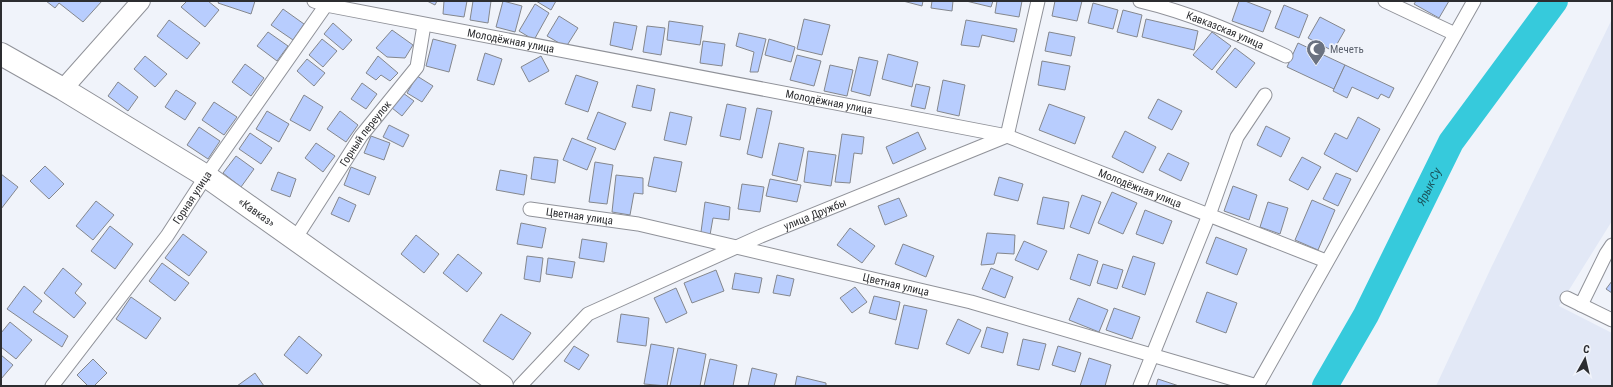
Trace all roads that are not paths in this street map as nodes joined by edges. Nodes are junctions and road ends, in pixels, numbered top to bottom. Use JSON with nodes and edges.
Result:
{"nodes":[{"id":1,"x":141,"y":1,"type":"edge"},
{"id":2,"x":1038,"y":1,"type":"edge"},
{"id":3,"x":1140,"y":1,"type":"edge"},
{"id":4,"x":1385,"y":1,"type":"edge"},
{"id":5,"x":1474,"y":1,"type":"edge"},
{"id":6,"x":320,"y":3,"type":"edge"},
{"id":7,"x":424,"y":25,"type":"junction"},
{"id":8,"x":1455,"y":34,"type":"junction"},
{"id":9,"x":1,"y":54,"type":"edge"},
{"id":10,"x":1286,"y":56,"type":"dead end"},
{"id":11,"x":63,"y":89,"type":"junction"},
{"id":12,"x":1265,"y":95,"type":"dead end"},
{"id":13,"x":1007,"y":136,"type":"junction"},
{"id":14,"x":206,"y":176,"type":"junction"},
{"id":15,"x":530,"y":209,"type":"dead end"},
{"id":16,"x":1209,"y":215,"type":"junction"},
{"id":17,"x":295,"y":239,"type":"junction"},
{"id":18,"x":1612,"y":245,"type":"edge"},
{"id":19,"x":736,"y":247,"type":"junction"},
{"id":20,"x":1326,"y":261,"type":"junction"},
{"id":21,"x":1567,"y":298,"type":"dead end"},
{"id":22,"x":1581,"y":304,"type":"junction"},
{"id":23,"x":1612,"y":320,"type":"edge"},
{"id":24,"x":1153,"y":355,"type":"junction"},
{"id":25,"x":52,"y":386,"type":"edge"},
{"id":26,"x":502,"y":386,"type":"edge"},
{"id":27,"x":520,"y":386,"type":"edge"},
{"id":28,"x":1140,"y":386,"type":"edge"},
{"id":29,"x":1257,"y":386,"type":"edge"}],
"edges":[{"from":1,"to":11,"type":"main road"},
{"from":2,"to":13,"type":"street"},
{"from":3,"to":10,"type":"street","name":"Кавказская улица"},
{"from":4,"to":8,"type":"street"},
{"from":5,"to":8,"type":"street"},
{"from":6,"to":7,"type":"street","name":"Молодёжная улица"},
{"from":6,"to":14,"type":"street","name":"Горная улица"},
{"from":7,"to":13,"type":"street","name":"Молодёжная улица"},
{"from":7,"to":17,"type":"street","name":"Горный переулок"},
{"from":8,"to":20,"type":"street"},
{"from":9,"to":11,"type":"highway","name":"«Кавказ»"},
{"from":11,"to":14,"type":"highway","name":"«Кавказ»"},
{"from":12,"to":16,"type":"street"},
{"from":13,"to":16,"type":"street","name":"Молодёжная улица"},
{"from":13,"to":19,"type":"street","name":"улица Дружбы"},
{"from":14,"to":17,"type":"highway","name":"«Кавказ»"},
{"from":14,"to":25,"type":"street","name":"Горная улица"},
{"from":15,"to":19,"type":"street","name":"Цветная улица"},
{"from":16,"to":20,"type":"street","name":"Молодёжная улица"},
{"from":16,"to":24,"type":"street"},
{"from":17,"to":26,"type":"highway","name":"«Кавказ»"},
{"from":18,"to":22,"type":"street"},
{"from":19,"to":24,"type":"street","name":"Цветная улица"},
{"from":19,"to":27,"type":"street","name":"улица Дружбы"},
{"from":20,"to":29,"type":"street"},
{"from":21,"to":22,"type":"street"},
{"from":22,"to":23,"type":"street"},
{"from":24,"to":28,"type":"street"},
{"from":24,"to":29,"type":"street","name":"Цветная улица"}]}
